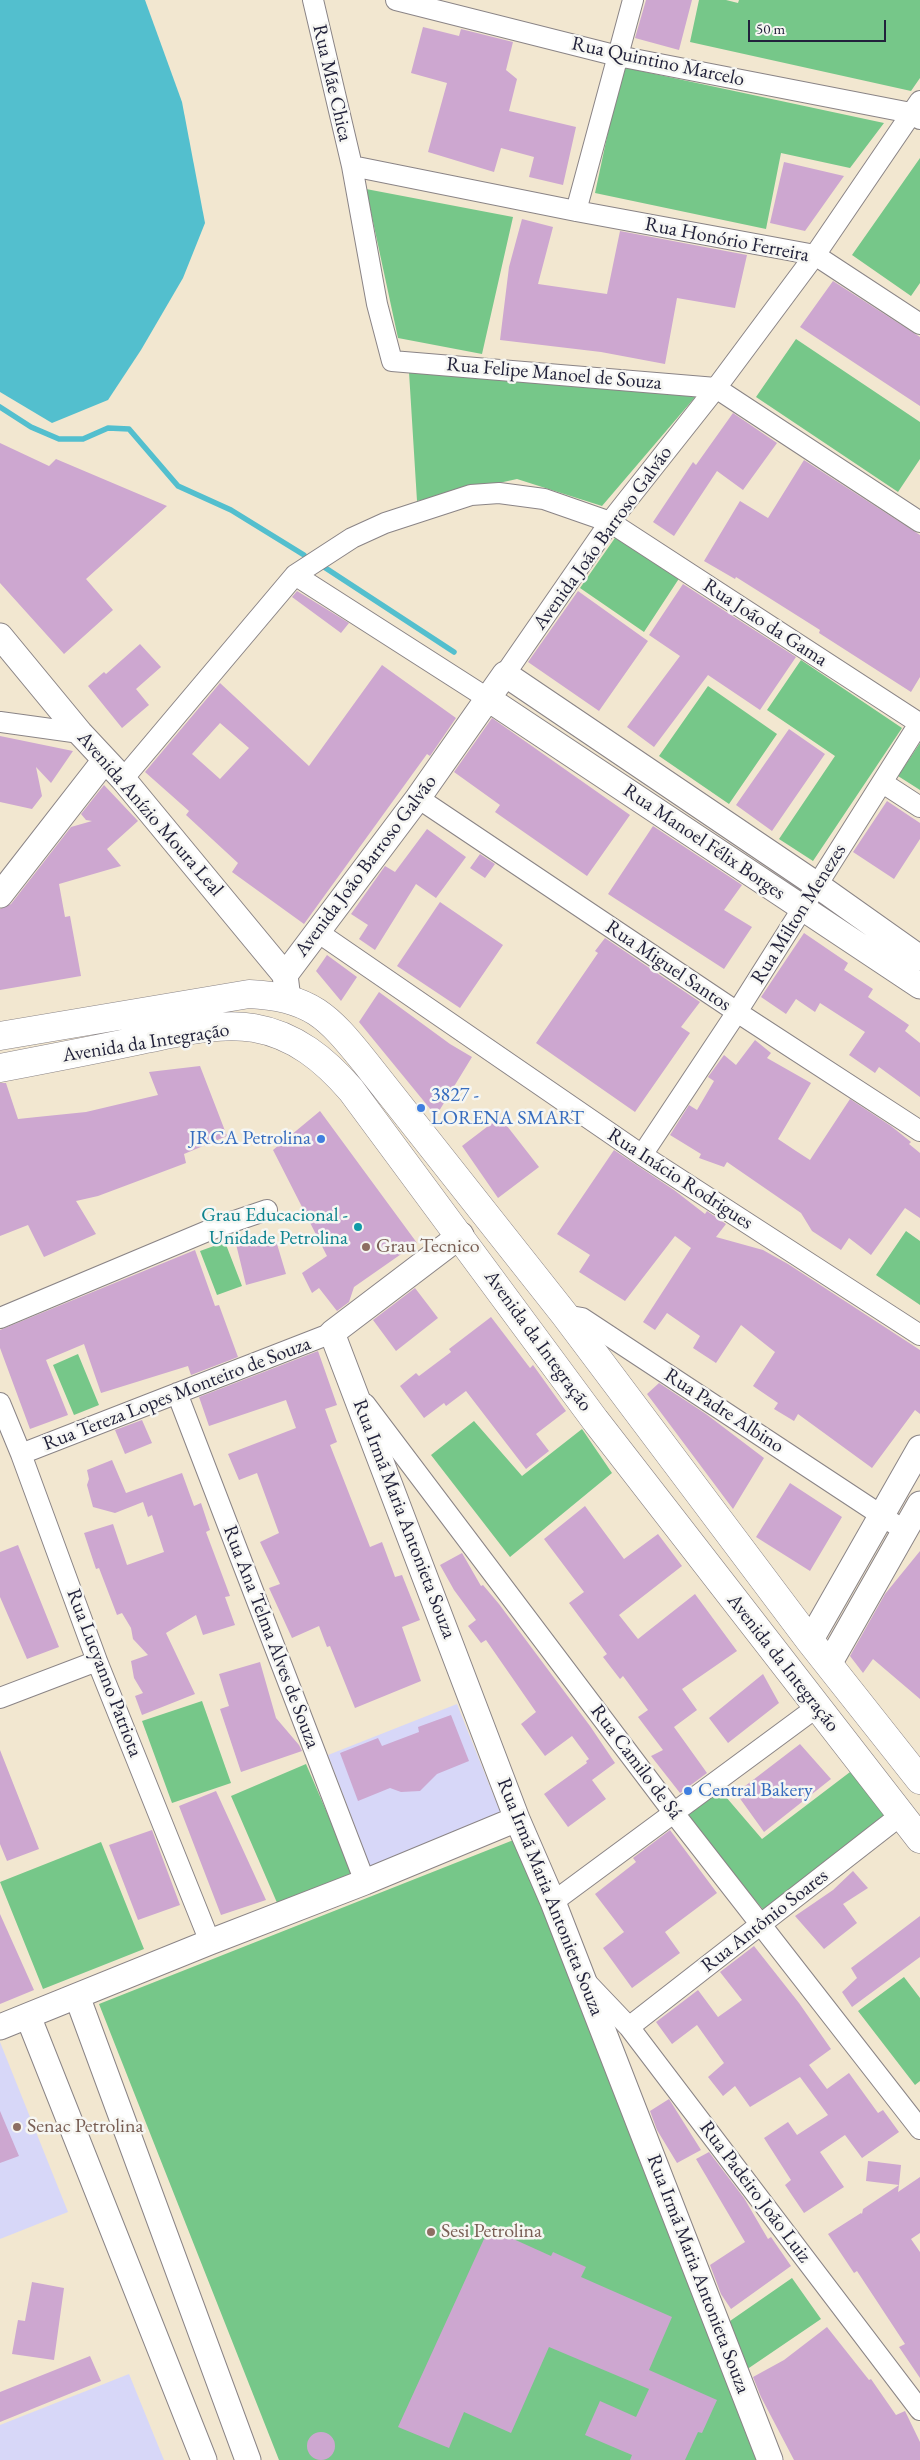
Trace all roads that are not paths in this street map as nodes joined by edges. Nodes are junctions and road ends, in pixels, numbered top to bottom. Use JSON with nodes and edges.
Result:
{"nodes":[{"id":1,"x":313,"y":0,"type":"edge"},
{"id":2,"x":396,"y":0,"type":"edge"},
{"id":3,"x":633,"y":0,"type":"edge"},
{"id":4,"x":618,"y":56,"type":"junction"},
{"id":5,"x":917,"y":111,"type":"edge"},
{"id":6,"x":352,"y":166,"type":"junction"},
{"id":7,"x":576,"y":211,"type":"junction"},
{"id":8,"x":815,"y":256,"type":"junction"},
{"id":9,"x":920,"y":324,"type":"edge"},
{"id":10,"x":392,"y":361,"type":"joint"},
{"id":11,"x":716,"y":388,"type":"junction"},
{"id":12,"x":610,"y":522,"type":"junction"},
{"id":13,"x":920,"y":522,"type":"edge"},
{"id":14,"x":295,"y":575,"type":"junction"},
{"id":15,"x":0,"y":636,"type":"edge"},
{"id":16,"x":505,"y":674,"type":"junction"},
{"id":17,"x":487,"y":698,"type":"junction"},
{"id":18,"x":0,"y":722,"type":"edge"},
{"id":19,"x":920,"y":723,"type":"edge"},
{"id":20,"x":80,"y":732,"type":"junction"},
{"id":21,"x":105,"y":760,"type":"junction"},
{"id":22,"x":123,"y":780,"type":"junction"},
{"id":23,"x":883,"y":783,"type":"junction"},
{"id":24,"x":418,"y":798,"type":"junction"},
{"id":25,"x":920,"y":807,"type":"edge"},
{"id":26,"x":817,"y":885,"type":"junction"},
{"id":27,"x":0,"y":895,"type":"edge"},
{"id":28,"x":803,"y":908,"type":"junction"},
{"id":29,"x":319,"y":932,"type":"junction"},
{"id":30,"x":920,"y":958,"type":"edge"},
{"id":31,"x":286,"y":986,"type":"junction"},
{"id":32,"x":920,"y":986,"type":"edge"},
{"id":33,"x":737,"y":1012,"type":"junction"},
{"id":34,"x":0,"y":1036,"type":"edge"},
{"id":35,"x":0,"y":1068,"type":"edge"},
{"id":36,"x":920,"y":1131,"type":"edge"},
{"id":37,"x":642,"y":1155,"type":"junction"},
{"id":38,"x":267,"y":1210,"type":"dead end"},
{"id":39,"x":461,"y":1235,"type":"junction"},
{"id":40,"x":565,"y":1315,"type":"junction"},
{"id":41,"x":0,"y":1318,"type":"edge"},
{"id":42,"x":332,"y":1333,"type":"junction"},
{"id":43,"x":920,"y":1335,"type":"edge"},
{"id":44,"x":594,"y":1354,"type":"junction"},
{"id":45,"x":561,"y":1374,"type":"junction"},
{"id":46,"x":355,"y":1392,"type":"junction"},
{"id":47,"x":177,"y":1393,"type":"junction"},
{"id":48,"x":625,"y":1397,"type":"junction"},
{"id":49,"x":0,"y":1404,"type":"edge"},
{"id":50,"x":595,"y":1420,"type":"junction"},
{"id":51,"x":920,"y":1448,"type":"edge"},
{"id":52,"x":21,"y":1454,"type":"junction"},
{"id":53,"x":919,"y":1508,"type":"edge"},
{"id":54,"x":881,"y":1514,"type":"junction"},
{"id":55,"x":905,"y":1531,"type":"junction"},
{"id":56,"x":810,"y":1641,"type":"junction"},
{"id":57,"x":97,"y":1661,"type":"junction"},
{"id":58,"x":829,"y":1664,"type":"junction"},
{"id":59,"x":0,"y":1698,"type":"edge"},
{"id":60,"x":817,"y":1707,"type":"junction"},
{"id":61,"x":920,"y":1780,"type":"edge"},
{"id":62,"x":673,"y":1812,"type":"junction"},
{"id":63,"x":901,"y":1815,"type":"junction"},
{"id":64,"x":517,"y":1819,"type":"junction"},
{"id":65,"x":920,"y":1839,"type":"edge"},
{"id":66,"x":365,"y":1882,"type":"junction"},
{"id":67,"x":553,"y":1902,"type":"junction"},
{"id":68,"x":763,"y":1924,"type":"junction"},
{"id":69,"x":210,"y":1942,"type":"junction"},
{"id":70,"x":584,"y":1980,"type":"junction"},
{"id":71,"x":77,"y":1996,"type":"junction"},
{"id":72,"x":28,"y":2016,"type":"junction"},
{"id":73,"x":0,"y":2027,"type":"edge"},
{"id":74,"x":629,"y":2027,"type":"junction"},
{"id":75,"x":920,"y":2129,"type":"edge"},
{"id":76,"x":920,"y":2410,"type":"edge"},
{"id":77,"x":204,"y":2460,"type":"edge"},
{"id":78,"x":248,"y":2460,"type":"edge"},
{"id":79,"x":770,"y":2460,"type":"edge"}],
"edges":[{"from":1,"to":6,"type":"street","name":"Rua Mãe Chica"},
{"from":2,"to":4,"type":"street","name":"Rua Quintino Marcelo"},
{"from":3,"to":4,"type":"street"},
{"from":4,"to":5,"type":"street","name":"Rua Quintino Marcelo"},
{"from":4,"to":7,"type":"street"},
{"from":5,"to":8,"type":"street","name":"Avenida João Barroso Galvão"},
{"from":6,"to":7,"type":"street","name":"Rua Honório Ferreira"},
{"from":6,"to":10,"type":"street","name":"Rua Mãe Chica"},
{"from":7,"to":8,"type":"street","name":"Rua Honório Ferreira"},
{"from":8,"to":9,"type":"street","name":"Rua Honório Ferreira"},
{"from":8,"to":11,"type":"street","name":"Avenida João Barroso Galvão"},
{"from":10,"to":11,"type":"street","name":"Rua Felipe Manoel de Souza"},
{"from":11,"to":12,"type":"street","name":"Avenida João Barroso Galvão"},
{"from":11,"to":13,"type":"street"},
{"from":12,"to":14,"type":"street"},
{"from":12,"to":16,"type":"street","name":"Avenida João Barroso Galvão"},
{"from":12,"to":19,"type":"street","name":"Rua João da Gama"},
{"from":14,"to":17,"type":"street"},
{"from":14,"to":22,"type":"street"},
{"from":15,"to":20,"type":"street","name":"Avenida Anízio Moura Leal"},
{"from":16,"to":17,"type":"street","name":"Avenida João Barroso Galvão"},
{"from":16,"to":26,"type":"street","name":"Rua Manoel Félix Borges"},
{"from":17,"to":24,"type":"street","name":"Avenida João Barroso Galvão"},
{"from":17,"to":28,"type":"street","name":"Rua Manoel Félix Borges"},
{"from":18,"to":20,"type":"street"},
{"from":19,"to":23,"type":"street","name":"Rua Milton Menezes"},
{"from":20,"to":21,"type":"street","name":"Avenida Anízio Moura Leal"},
{"from":21,"to":22,"type":"street","name":"Avenida Anízio Moura Leal"},
{"from":21,"to":27,"type":"street"},
{"from":22,"to":31,"type":"street","name":"Avenida Anízio Moura Leal"},
{"from":23,"to":25,"type":"street"},
{"from":23,"to":26,"type":"street","name":"Rua Milton Menezes"},
{"from":24,"to":29,"type":"street","name":"Avenida João Barroso Galvão"},
{"from":24,"to":33,"type":"street","name":"Rua Miguel Santos"},
{"from":26,"to":28,"type":"street","name":"Rua Milton Menezes"},
{"from":26,"to":30,"type":"street","name":"Rua Manoel Félix Borges"},
{"from":28,"to":32,"type":"street","name":"Rua Manoel Félix Borges"},
{"from":28,"to":33,"type":"street","name":"Rua Milton Menezes"},
{"from":29,"to":31,"type":"street","name":"Avenida João Barroso Galvão"},
{"from":29,"to":37,"type":"street","name":"Rua Inácio Rodrigues"},
{"from":31,"to":34,"type":"main road","name":"Avenida da Integração"},
{"from":31,"to":40,"type":"main road","name":"Avenida da Integração"},
{"from":33,"to":36,"type":"street","name":"Rua Miguel Santos"},
{"from":33,"to":37,"type":"street","name":"Rua Milton Menezes"},
{"from":35,"to":39,"type":"main road","name":"Avenida da Integração"},
{"from":37,"to":43,"type":"street","name":"Rua Inácio Rodrigues"},
{"from":38,"to":41,"type":"street"},
{"from":39,"to":42,"type":"street"},
{"from":39,"to":45,"type":"main road","name":"Avenida da Integração"},
{"from":40,"to":44,"type":"main road","name":"Avenida da Integração"},
{"from":40,"to":54,"type":"street","name":"Rua Padre Albino"},
{"from":42,"to":46,"type":"street","name":"Rua Irmã Maria Antonieta Souza"},
{"from":42,"to":47,"type":"street","name":"Rua Tereza Lopes Monteiro de Souza"},
{"from":44,"to":45,"type":"main road"},
{"from":44,"to":48,"type":"main road","name":"Avenida da Integração"},
{"from":45,"to":50,"type":"main road","name":"Avenida da Integração"},
{"from":46,"to":62,"type":"street","name":"Rua Camilo de Sá"},
{"from":46,"to":64,"type":"street","name":"Rua Irmã Maria Antonieta Souza"},
{"from":47,"to":52,"type":"street","name":"Rua Tereza Lopes Monteiro de Souza"},
{"from":47,"to":66,"type":"street","name":"Rua Ana Telma Alves de Souza"},
{"from":48,"to":50,"type":"main road"},
{"from":48,"to":56,"type":"main road","name":"Avenida da Integração"},
{"from":49,"to":52,"type":"street","name":"Rua Lucyanno Patriota"},
{"from":50,"to":60,"type":"main road","name":"Avenida da Integração"},
{"from":51,"to":54,"type":"street"},
{"from":52,"to":57,"type":"street","name":"Rua Lucyanno Patriota"},
{"from":53,"to":55,"type":"street"},
{"from":54,"to":55,"type":"street","name":"Rua Padre Albino"},
{"from":54,"to":56,"type":"street"},
{"from":55,"to":58,"type":"street"},
{"from":56,"to":58,"type":"main road","name":"Avenida da Integração"},
{"from":57,"to":59,"type":"street"},
{"from":57,"to":69,"type":"street","name":"Rua Lucyanno Patriota"},
{"from":58,"to":61,"type":"main road","name":"Avenida da Integração"},
{"from":60,"to":62,"type":"street"},
{"from":60,"to":63,"type":"main road","name":"Avenida da Integração"},
{"from":62,"to":67,"type":"street"},
{"from":62,"to":68,"type":"street","name":"Rua Camilo de Sá"},
{"from":63,"to":65,"type":"main road","name":"Avenida da Integração"},
{"from":63,"to":68,"type":"street","name":"Rua Antônio Soares"},
{"from":64,"to":66,"type":"street"},
{"from":64,"to":67,"type":"street","name":"Rua Irmã Maria Antonieta Souza"},
{"from":66,"to":69,"type":"street"},
{"from":67,"to":70,"type":"street","name":"Rua Irmã Maria Antonieta Souza"},
{"from":68,"to":74,"type":"street","name":"Rua Antônio Soares"},
{"from":68,"to":75,"type":"street","name":"Rua Camilo de Sá"},
{"from":69,"to":71,"type":"street"},
{"from":70,"to":74,"type":"street","name":"Rua Padeiro João Luiz"},
{"from":70,"to":79,"type":"street","name":"Rua Irmã Maria Antonieta Souza"},
{"from":71,"to":72,"type":"street"},
{"from":71,"to":78,"type":"street"},
{"from":72,"to":73,"type":"street"},
{"from":72,"to":77,"type":"street"},
{"from":74,"to":76,"type":"street","name":"Rua Padeiro João Luiz"}]}
